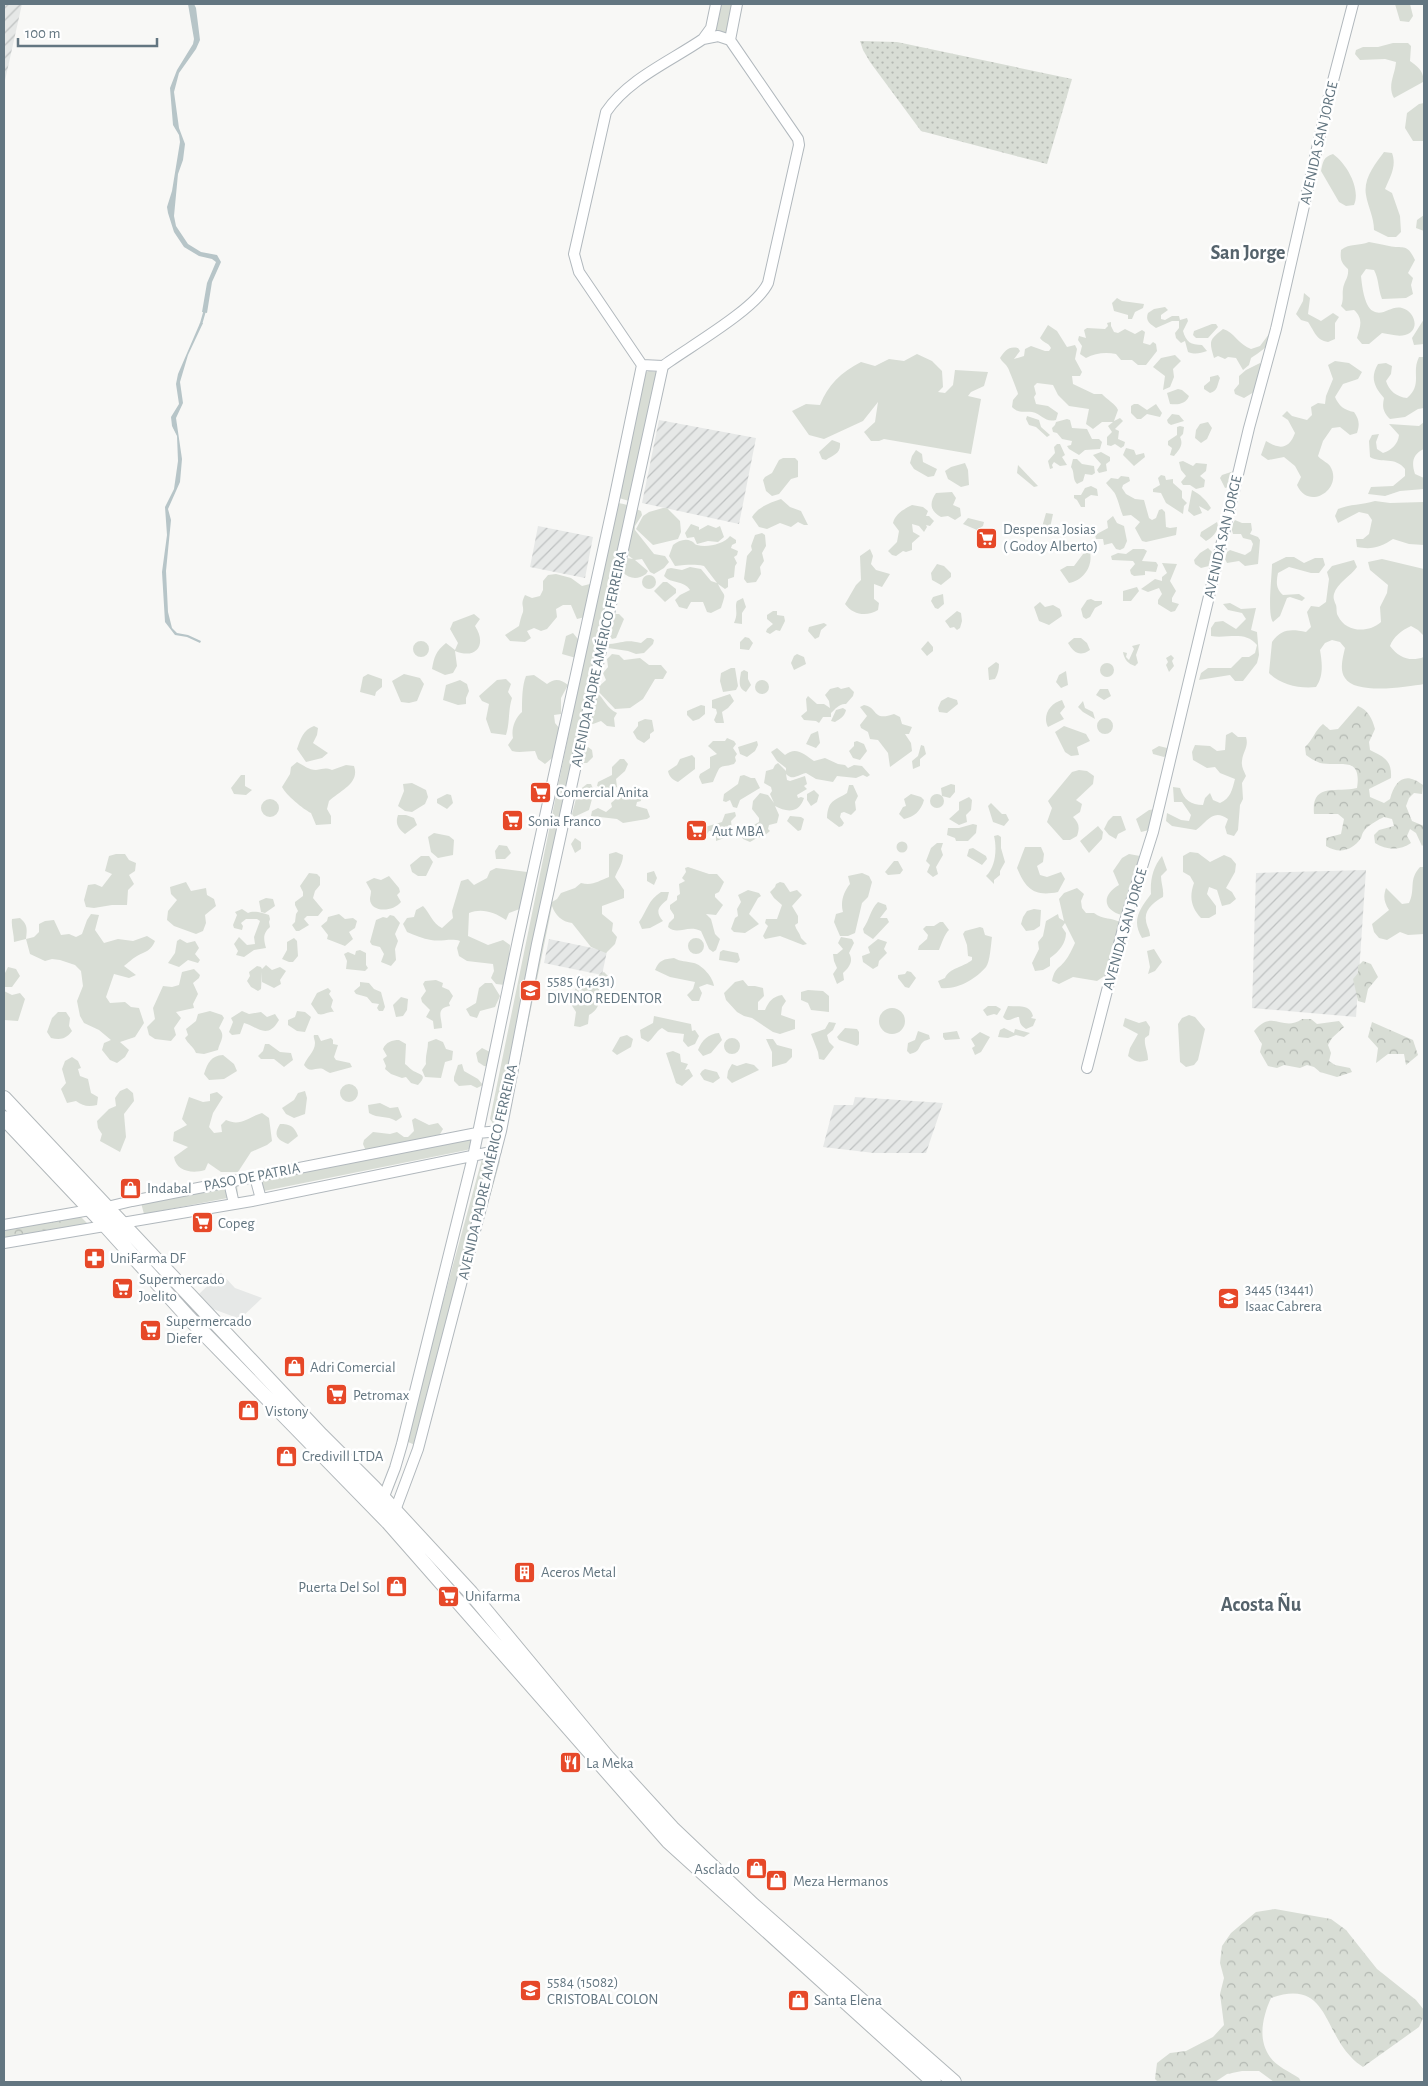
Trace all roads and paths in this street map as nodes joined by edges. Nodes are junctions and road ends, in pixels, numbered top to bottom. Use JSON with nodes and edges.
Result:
{"nodes":[{"id":1,"x":716,"y":4,"type":"edge"},
{"id":2,"x":737,"y":4,"type":"edge"},
{"id":3,"x":1353,"y":4,"type":"edge"},
{"id":4,"x":703,"y":39,"type":"junction"},
{"id":5,"x":730,"y":40,"type":"junction"},
{"id":6,"x":642,"y":365,"type":"junction"},
{"id":7,"x":663,"y":366,"type":"junction"},
{"id":8,"x":1087,"y":1068,"type":"dead end"},
{"id":9,"x":4,"y":1098,"type":"edge"},
{"id":10,"x":4,"y":1118,"type":"edge"},
{"id":11,"x":501,"y":1130,"type":"junction"},
{"id":12,"x":477,"y":1133,"type":"junction"},
{"id":13,"x":496,"y":1151,"type":"junction"},
{"id":14,"x":473,"y":1157,"type":"junction"},
{"id":15,"x":255,"y":1177,"type":"junction"},
{"id":16,"x":230,"y":1182,"type":"junction"},
{"id":17,"x":261,"y":1199,"type":"junction"},
{"id":18,"x":132,"y":1201,"type":"junction"},
{"id":19,"x":234,"y":1204,"type":"junction"},
{"id":20,"x":108,"y":1207,"type":"junction"},
{"id":21,"x":90,"y":1210,"type":"junction"},
{"id":22,"x":139,"y":1219,"type":"junction"},
{"id":23,"x":121,"y":1222,"type":"junction"},
{"id":24,"x":4,"y":1225,"type":"edge"},
{"id":25,"x":105,"y":1225,"type":"junction"},
{"id":26,"x":4,"y":1243,"type":"edge"},
{"id":27,"x":395,"y":1468,"type":"junction"},
{"id":28,"x":374,"y":1488,"type":"junction"},
{"id":29,"x":381,"y":1505,"type":"junction"},
{"id":30,"x":392,"y":1517,"type":"junction"},
{"id":31,"x":934,"y":2082,"type":"edge"},
{"id":32,"x":954,"y":2082,"type":"edge"}],
"edges":[{"from":1,"to":4,"type":"street"},
{"from":2,"to":5,"type":"street"},
{"from":3,"to":8,"type":"street","name":"AVENIDA SAN JORGE"},
{"from":4,"to":5,"type":"street"},
{"from":4,"to":6,"type":"street"},
{"from":5,"to":7,"type":"street"},
{"from":6,"to":7,"type":"street"},
{"from":6,"to":12,"type":"street","name":"AVENIDA PADRE AMÉRICO FERREIRA"},
{"from":7,"to":11,"type":"street","name":"AVENIDA PADRE AMÉRICO FERREIRA"},
{"from":9,"to":20,"type":"highway"},
{"from":10,"to":21,"type":"highway"},
{"from":11,"to":12,"type":"street","name":"PASO DE PATRIA"},
{"from":11,"to":13,"type":"street","name":"AVENIDA PADRE AMÉRICO FERREIRA"},
{"from":12,"to":14,"type":"street","name":"AVENIDA PADRE AMÉRICO FERREIRA"},
{"from":12,"to":15,"type":"street","name":"PASO DE PATRIA"},
{"from":13,"to":14,"type":"street","name":"PASO DE PATRIA"},
{"from":13,"to":30,"type":"street","name":"AVENIDA PADRE AMÉRICO FERREIRA"},
{"from":14,"to":17,"type":"street","name":"PASO DE PATRIA"},
{"from":14,"to":27,"type":"street","name":"AVENIDA PADRE AMÉRICO FERREIRA"},
{"from":15,"to":16,"type":"street","name":"PASO DE PATRIA"},
{"from":15,"to":17,"type":"street"},
{"from":16,"to":18,"type":"street","name":"PASO DE PATRIA"},
{"from":16,"to":19,"type":"street"},
{"from":17,"to":19,"type":"street","name":"PASO DE PATRIA"},
{"from":18,"to":20,"type":"street","name":"PASO DE PATRIA"},
{"from":18,"to":22,"type":"street"},
{"from":19,"to":22,"type":"street","name":"PASO DE PATRIA"},
{"from":20,"to":21,"type":"street","name":"PASO DE PATRIA"},
{"from":20,"to":23,"type":"highway"},
{"from":21,"to":24,"type":"street","name":"PASO DE PATRIA"},
{"from":21,"to":25,"type":"highway"},
{"from":22,"to":23,"type":"street","name":"PASO DE PATRIA"},
{"from":23,"to":25,"type":"street","name":"PASO DE PATRIA"},
{"from":23,"to":28,"type":"highway"},
{"from":25,"to":26,"type":"street","name":"PASO DE PATRIA"},
{"from":25,"to":29,"type":"highway"},
{"from":27,"to":28,"type":"street"},
{"from":27,"to":29,"type":"street","name":"AVENIDA PADRE AMÉRICO FERREIRA"},
{"from":28,"to":29,"type":"highway"},
{"from":29,"to":30,"type":"highway"},
{"from":30,"to":31,"type":"highway"},
{"from":30,"to":32,"type":"highway"}]}
